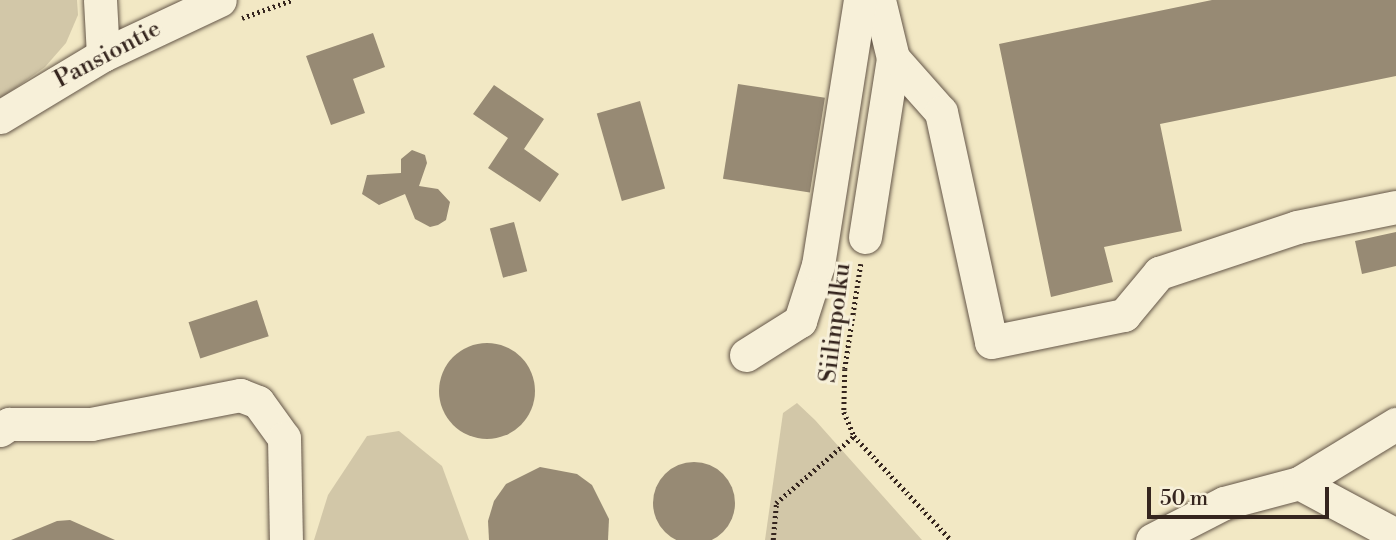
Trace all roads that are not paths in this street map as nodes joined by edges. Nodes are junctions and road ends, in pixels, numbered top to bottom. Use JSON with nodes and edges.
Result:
{"nodes":[{"id":1,"x":100,"y":0,"type":"edge"},
{"id":2,"x":220,"y":0,"type":"edge"},
{"id":3,"x":860,"y":0,"type":"edge"},
{"id":4,"x":879,"y":0,"type":"edge"},
{"id":5,"x":103,"y":55,"type":"junction"},
{"id":6,"x":892,"y":58,"type":"junction"},
{"id":7,"x":0,"y":117,"type":"edge"},
{"id":8,"x":1396,"y":207,"type":"edge"},
{"id":9,"x":865,"y":237,"type":"road end"},
{"id":10,"x":746,"y":355,"type":"dead end"},
{"id":11,"x":1396,"y":424,"type":"edge"},
{"id":12,"x":0,"y":430,"type":"edge"},
{"id":13,"x":1299,"y":483,"type":"junction"},
{"id":14,"x":1396,"y":535,"type":"edge"},
{"id":15,"x":285,"y":540,"type":"edge"},
{"id":16,"x":1152,"y":540,"type":"edge"}],
"edges":[{"from":1,"to":5,"type":"street"},
{"from":2,"to":5,"type":"street","name":"Pansiontie"},
{"from":3,"to":10,"type":"street"},
{"from":4,"to":6,"type":"street"},
{"from":5,"to":7,"type":"street","name":"Pansiontie"},
{"from":6,"to":8,"type":"street"},
{"from":6,"to":9,"type":"street"},
{"from":11,"to":13,"type":"street"},
{"from":12,"to":15,"type":"street"},
{"from":13,"to":14,"type":"street"},
{"from":13,"to":16,"type":"street"}]}
